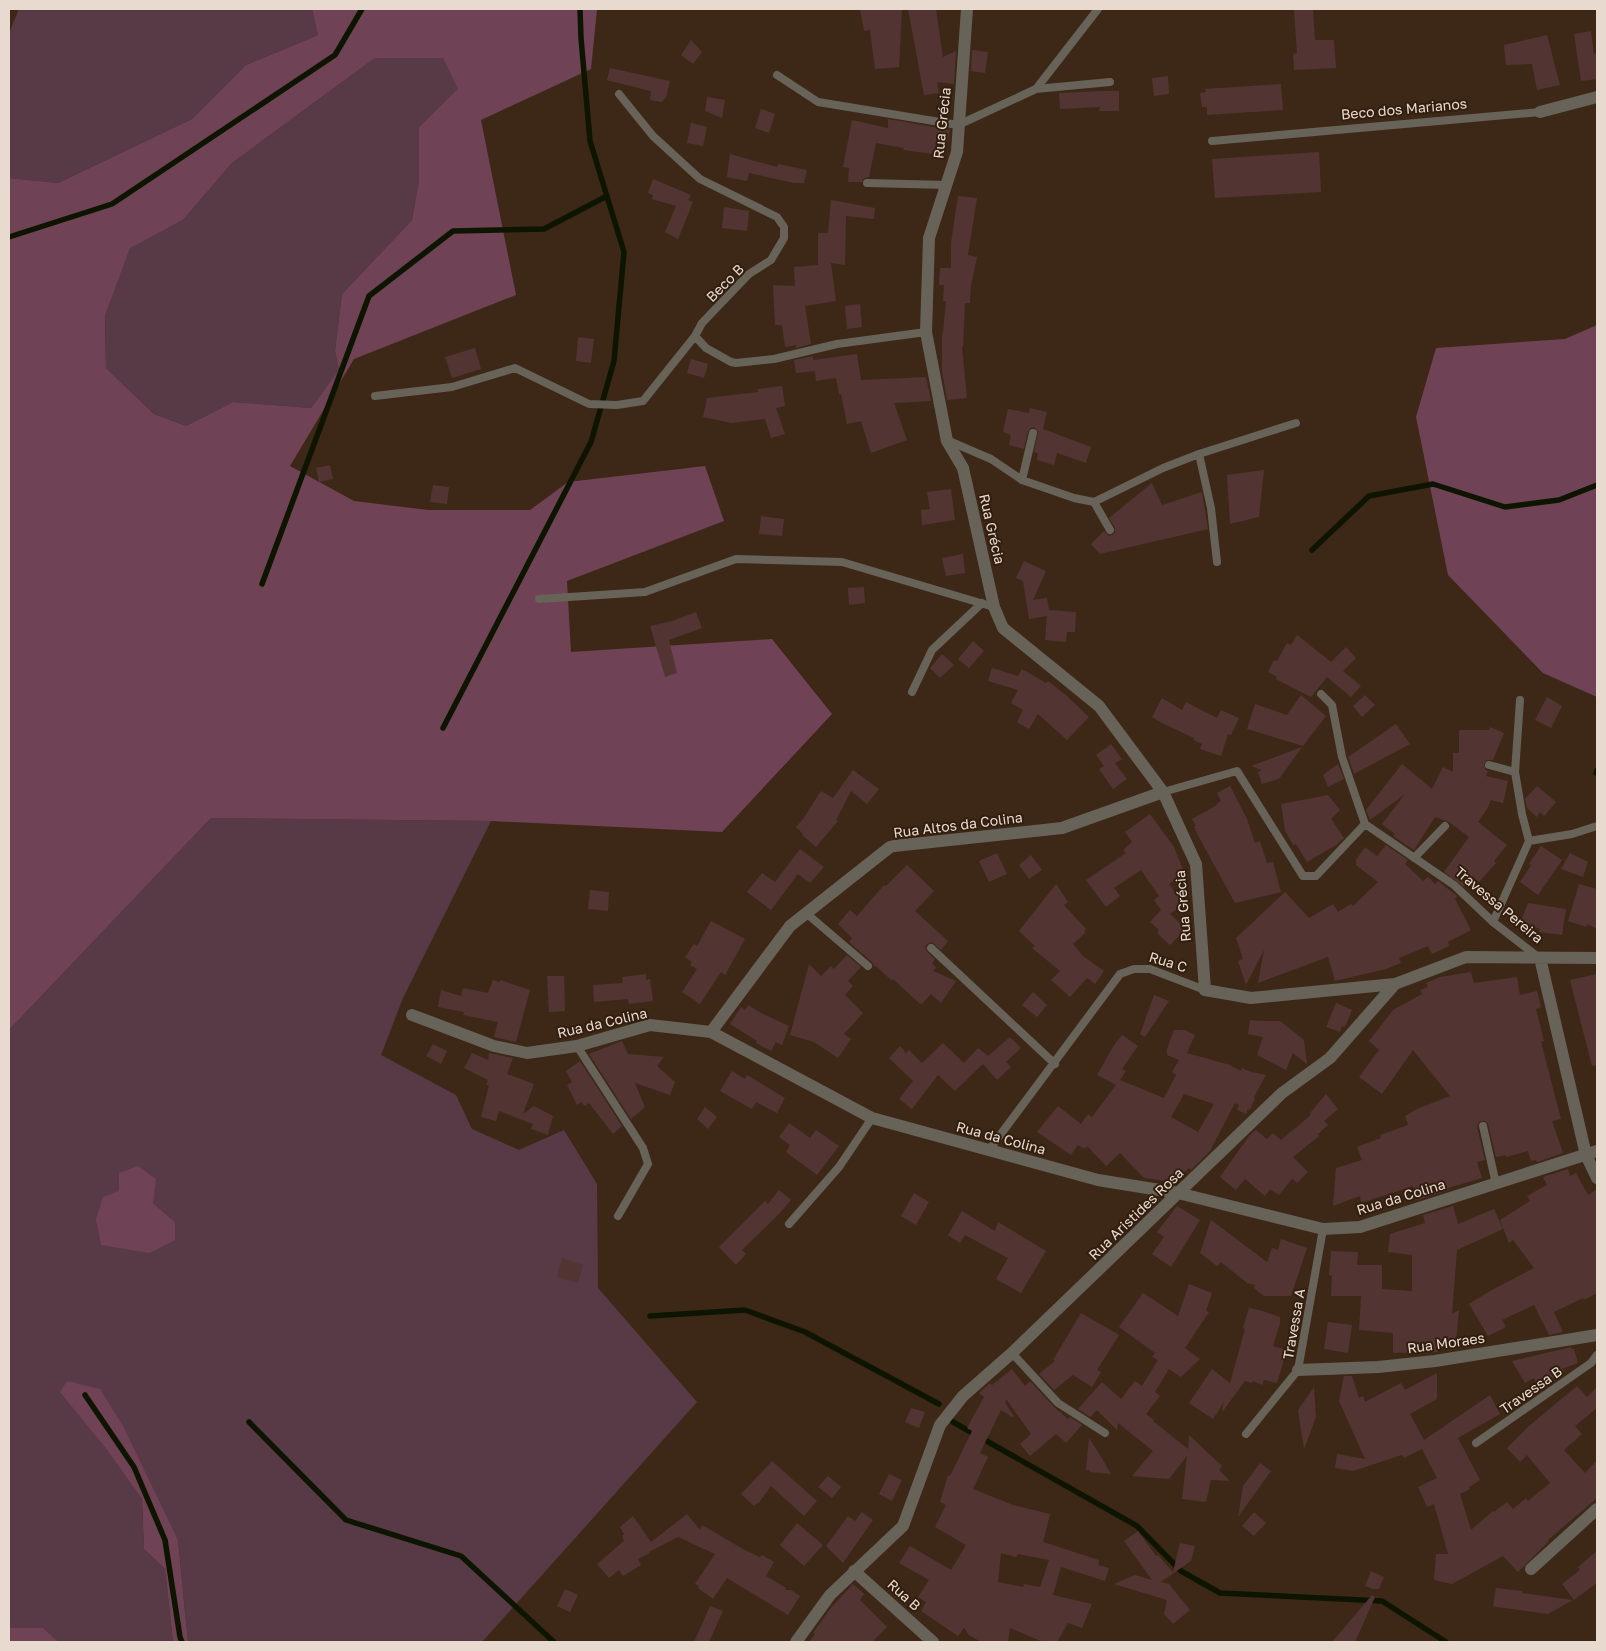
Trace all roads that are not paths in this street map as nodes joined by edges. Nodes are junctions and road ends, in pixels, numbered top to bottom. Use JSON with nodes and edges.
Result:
{"nodes":[{"id":1,"x":967,"y":9,"type":"edge"},
{"id":2,"x":1098,"y":9,"type":"edge"},
{"id":3,"x":777,"y":75,"type":"dead end"},
{"id":4,"x":1110,"y":82,"type":"dead end"},
{"id":5,"x":1036,"y":89,"type":"junction"},
{"id":6,"x":619,"y":94,"type":"dead end"},
{"id":7,"x":1597,"y":97,"type":"edge"},
{"id":8,"x":1540,"y":112,"type":"joint"},
{"id":9,"x":958,"y":125,"type":"junction"},
{"id":10,"x":1212,"y":141,"type":"dead end"},
{"id":11,"x":867,"y":183,"type":"dead end"},
{"id":12,"x":947,"y":185,"type":"junction"},
{"id":13,"x":926,"y":332,"type":"junction"},
{"id":14,"x":695,"y":336,"type":"junction"},
{"id":15,"x":375,"y":396,"type":"dead end"},
{"id":16,"x":1296,"y":423,"type":"dead end"},
{"id":17,"x":1033,"y":433,"type":"dead end"},
{"id":18,"x":947,"y":440,"type":"junction"},
{"id":19,"x":1199,"y":454,"type":"junction"},
{"id":20,"x":1022,"y":480,"type":"junction"},
{"id":21,"x":1094,"y":502,"type":"junction"},
{"id":22,"x":1110,"y":530,"type":"dead end"},
{"id":23,"x":1217,"y":562,"type":"dead end"},
{"id":24,"x":539,"y":599,"type":"dead end"},
{"id":25,"x":988,"y":605,"type":"junction"},
{"id":26,"x":912,"y":692,"type":"dead end"},
{"id":27,"x":1321,"y":694,"type":"dead end"},
{"id":28,"x":1520,"y":700,"type":"dead end"},
{"id":29,"x":1489,"y":765,"type":"dead end"},
{"id":30,"x":1515,"y":772,"type":"junction"},
{"id":31,"x":1163,"y":792,"type":"junction"},
{"id":32,"x":1365,"y":824,"type":"junction"},
{"id":33,"x":1445,"y":826,"type":"dead end"},
{"id":34,"x":1597,"y":826,"type":"edge"},
{"id":35,"x":1529,"y":841,"type":"junction"},
{"id":36,"x":1414,"y":858,"type":"junction"},
{"id":37,"x":806,"y":913,"type":"junction"},
{"id":38,"x":1493,"y":922,"type":"junction"},
{"id":39,"x":930,"y":948,"type":"dead end"},
{"id":40,"x":1540,"y":958,"type":"junction"},
{"id":41,"x":1597,"y":958,"type":"edge"},
{"id":42,"x":868,"y":966,"type":"dead end"},
{"id":43,"x":1395,"y":984,"type":"junction"},
{"id":44,"x":1205,"y":990,"type":"junction"},
{"id":45,"x":412,"y":1015,"type":"dead end"},
{"id":46,"x":711,"y":1032,"type":"junction"},
{"id":47,"x":577,"y":1046,"type":"junction"},
{"id":48,"x":1055,"y":1064,"type":"junction"},
{"id":49,"x":872,"y":1118,"type":"junction"},
{"id":50,"x":1483,"y":1126,"type":"dead end"},
{"id":51,"x":989,"y":1150,"type":"junction"},
{"id":52,"x":1592,"y":1153,"type":"edge"},
{"id":53,"x":1597,"y":1178,"type":"edge"},
{"id":54,"x":1496,"y":1184,"type":"junction"},
{"id":55,"x":1178,"y":1193,"type":"junction"},
{"id":56,"x":618,"y":1216,"type":"dead end"},
{"id":57,"x":790,"y":1224,"type":"dead end"},
{"id":58,"x":1323,"y":1229,"type":"junction"},
{"id":59,"x":1597,"y":1335,"type":"edge"},
{"id":60,"x":1012,"y":1353,"type":"junction"},
{"id":61,"x":1597,"y":1355,"type":"edge"},
{"id":62,"x":1298,"y":1370,"type":"junction"},
{"id":63,"x":1105,"y":1434,"type":"dead end"},
{"id":64,"x":1246,"y":1434,"type":"dead end"},
{"id":65,"x":1476,"y":1443,"type":"dead end"},
{"id":66,"x":1597,"y":1509,"type":"edge"},
{"id":67,"x":1531,"y":1569,"type":"dead end"},
{"id":68,"x":854,"y":1571,"type":"junction"},
{"id":69,"x":796,"y":1642,"type":"edge"},
{"id":70,"x":933,"y":1642,"type":"edge"}],
"edges":[{"from":1,"to":9,"type":"street","name":"Rua Grécia"},
{"from":2,"to":5,"type":"lane"},
{"from":3,"to":9,"type":"lane"},
{"from":4,"to":5,"type":"lane"},
{"from":5,"to":9,"type":"lane"},
{"from":6,"to":14,"type":"lane","name":"Beco B"},
{"from":7,"to":8,"type":"street","name":"Beco dos Marianos"},
{"from":8,"to":10,"type":"lane","name":"Beco dos Marianos"},
{"from":9,"to":12,"type":"street","name":"Rua Grécia"},
{"from":11,"to":12,"type":"lane"},
{"from":12,"to":13,"type":"street","name":"Rua Grécia"},
{"from":13,"to":14,"type":"lane"},
{"from":13,"to":18,"type":"street","name":"Rua Grécia"},
{"from":14,"to":15,"type":"lane","name":"Beco B"},
{"from":16,"to":19,"type":"lane"},
{"from":17,"to":20,"type":"lane"},
{"from":18,"to":20,"type":"lane"},
{"from":18,"to":25,"type":"street","name":"Rua Grécia"},
{"from":19,"to":21,"type":"lane"},
{"from":19,"to":23,"type":"lane"},
{"from":20,"to":21,"type":"lane"},
{"from":21,"to":22,"type":"lane"},
{"from":24,"to":25,"type":"lane"},
{"from":25,"to":26,"type":"lane"},
{"from":25,"to":31,"type":"street","name":"Rua Grécia"},
{"from":27,"to":32,"type":"lane"},
{"from":28,"to":30,"type":"lane"},
{"from":29,"to":30,"type":"lane"},
{"from":30,"to":35,"type":"lane"},
{"from":31,"to":32,"type":"lane"},
{"from":31,"to":37,"type":"street","name":"Rua Altos da Colina"},
{"from":31,"to":44,"type":"street","name":"Rua Grécia"},
{"from":32,"to":36,"type":"lane","name":"Travessa Pereira"},
{"from":33,"to":36,"type":"lane"},
{"from":34,"to":35,"type":"lane"},
{"from":35,"to":38,"type":"lane"},
{"from":36,"to":38,"type":"lane","name":"Travessa Pereira"},
{"from":37,"to":42,"type":"lane"},
{"from":37,"to":46,"type":"street","name":"Rua Altos da Colina"},
{"from":38,"to":40,"type":"lane","name":"Travessa Pereira"},
{"from":39,"to":48,"type":"lane"},
{"from":40,"to":41,"type":"street","name":"Rua Aristides Rosa"},
{"from":40,"to":43,"type":"street","name":"Rua Aristides Rosa"},
{"from":40,"to":52,"type":"street","name":"Travessa Pereira"},
{"from":43,"to":44,"type":"street","name":"Rua C"},
{"from":43,"to":55,"type":"street","name":"Rua Aristides Rosa"},
{"from":44,"to":48,"type":"lane","name":"Rua C"},
{"from":45,"to":47,"type":"street","name":"Rua da Colina"},
{"from":46,"to":47,"type":"street","name":"Rua da Colina"},
{"from":46,"to":49,"type":"street","name":"Rua da Colina"},
{"from":47,"to":56,"type":"lane"},
{"from":48,"to":51,"type":"lane","name":"Rua C"},
{"from":49,"to":51,"type":"street","name":"Rua da Colina"},
{"from":49,"to":57,"type":"lane"},
{"from":50,"to":54,"type":"lane"},
{"from":51,"to":55,"type":"street","name":"Rua da Colina"},
{"from":52,"to":53,"type":"street","name":"Travessa Pereira"},
{"from":52,"to":54,"type":"street","name":"Rua da Colina"},
{"from":54,"to":58,"type":"street","name":"Rua da Colina"},
{"from":55,"to":58,"type":"street","name":"Rua da Colina"},
{"from":55,"to":60,"type":"street","name":"Rua Aristides Rosa"},
{"from":58,"to":62,"type":"lane","name":"Travessa A"},
{"from":59,"to":62,"type":"street","name":"Rua Moraes"},
{"from":60,"to":63,"type":"lane"},
{"from":60,"to":68,"type":"street","name":"Rua Aristides Rosa"},
{"from":61,"to":65,"type":"lane","name":"Travessa B"},
{"from":62,"to":64,"type":"lane","name":"Travessa A"},
{"from":66,"to":67,"type":"street"},
{"from":68,"to":69,"type":"street","name":"Rua Aristides Rosa"},
{"from":68,"to":70,"type":"street","name":"Rua B"}]}
